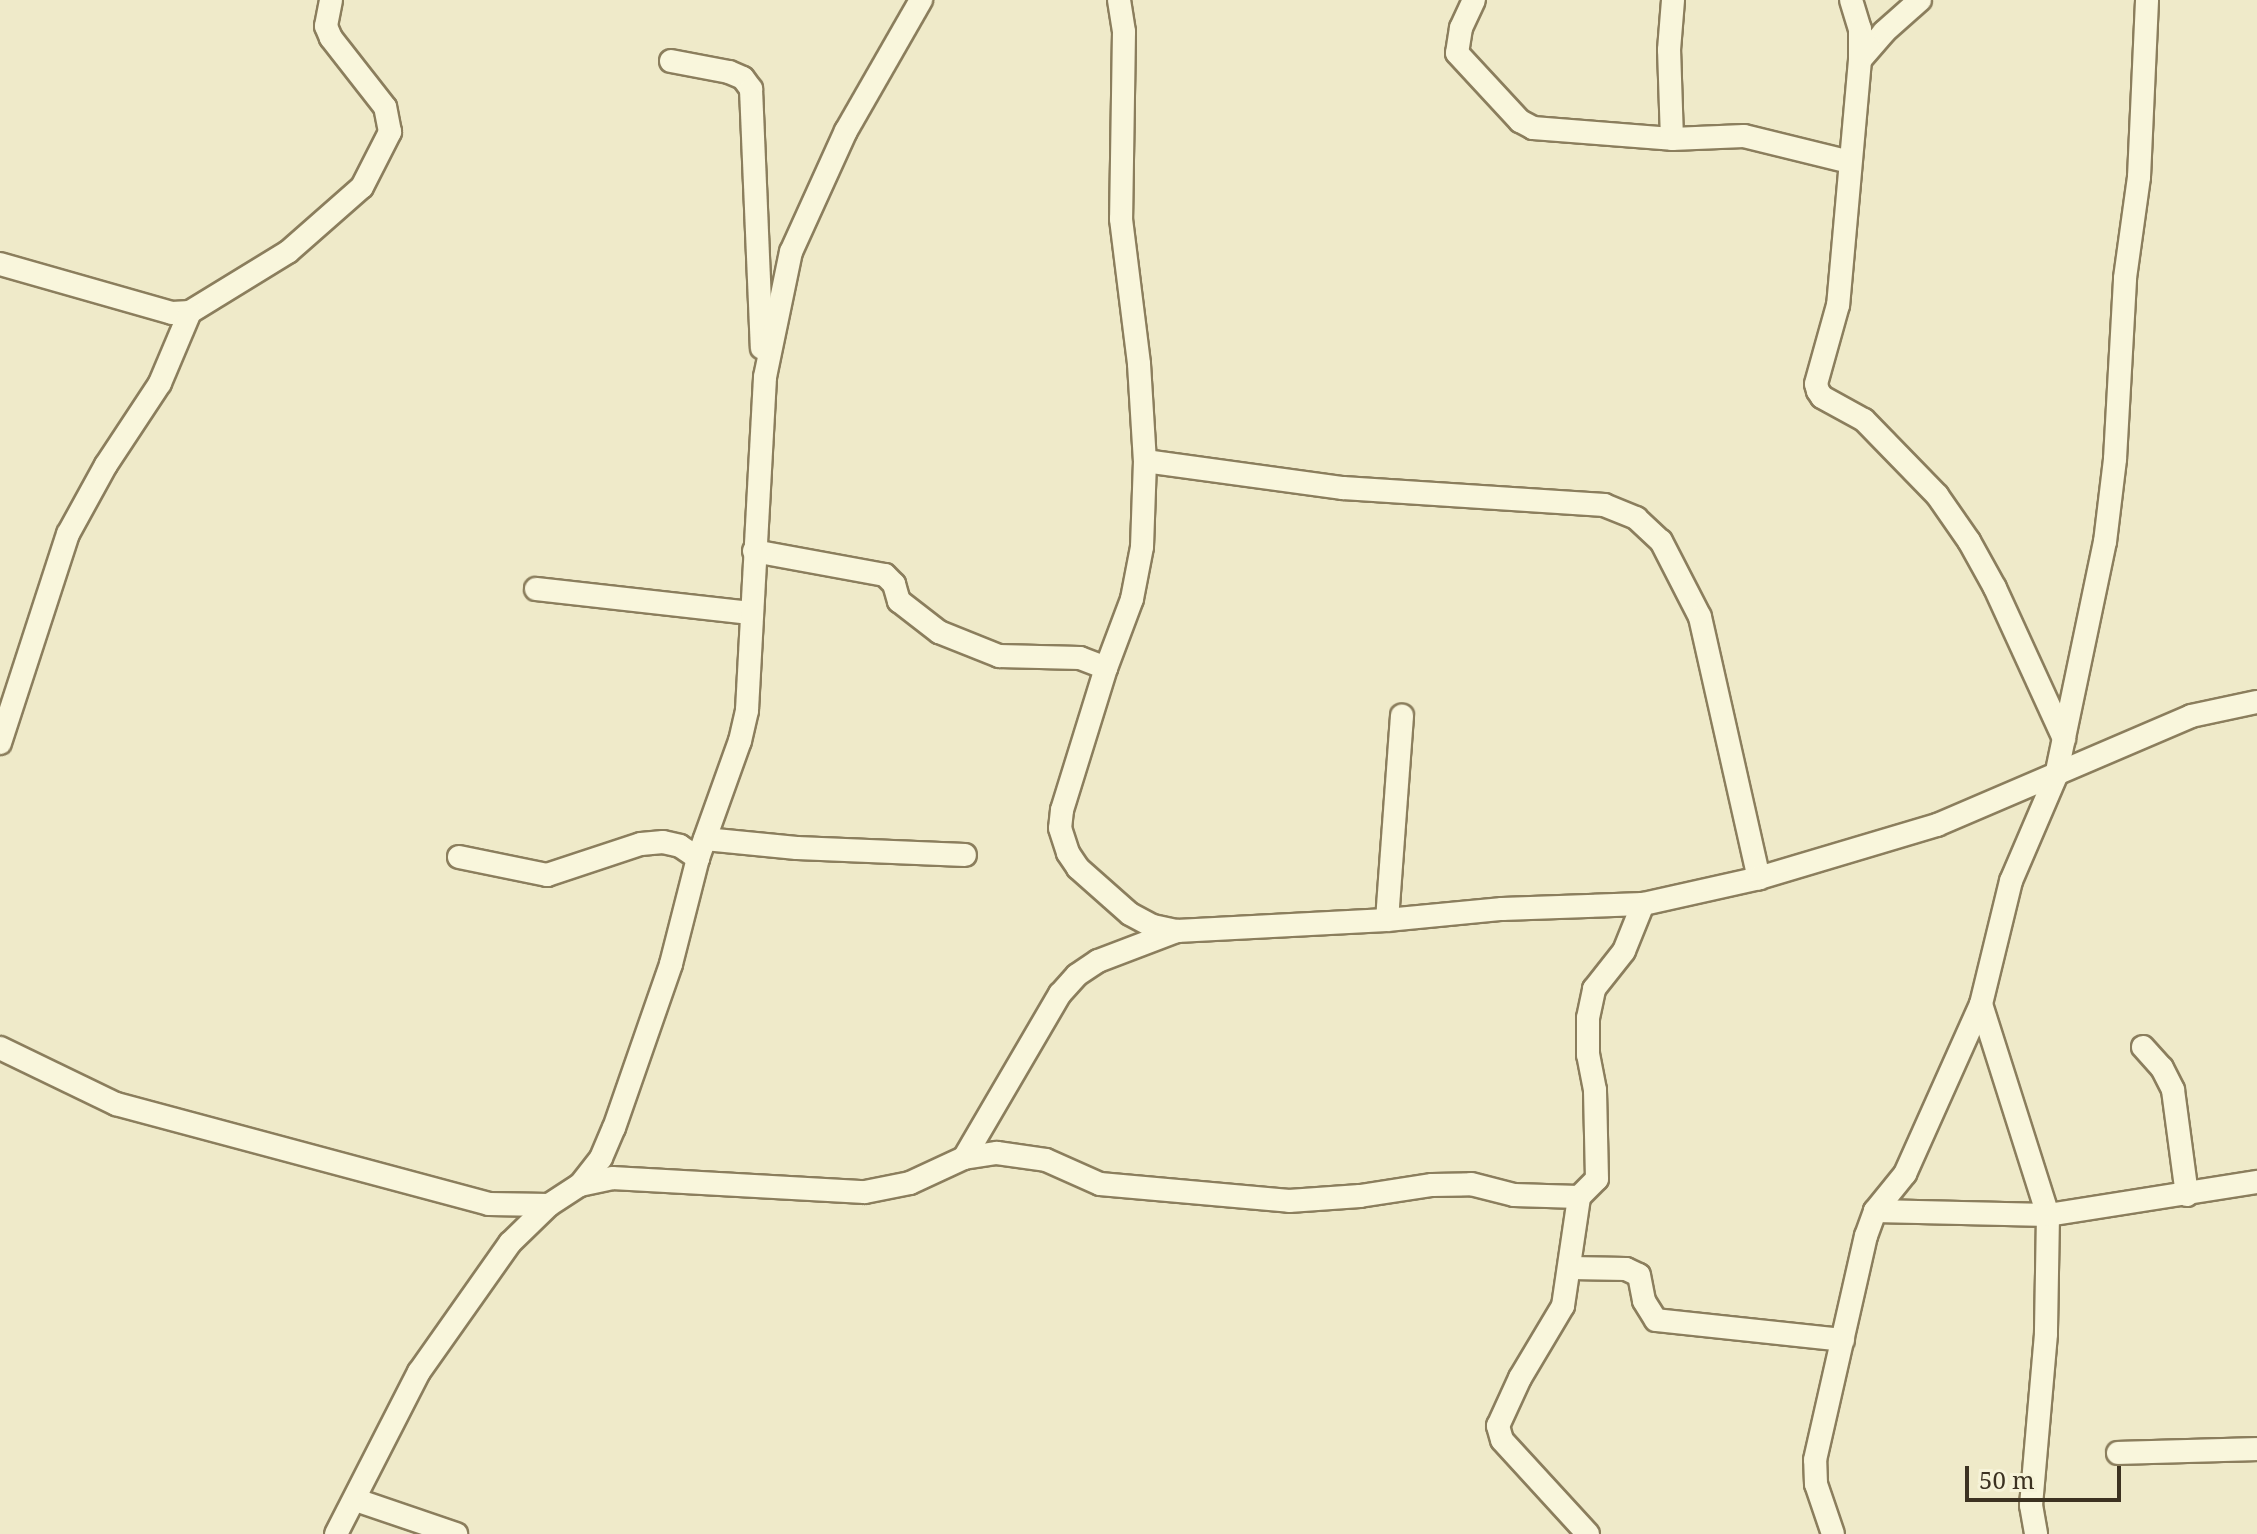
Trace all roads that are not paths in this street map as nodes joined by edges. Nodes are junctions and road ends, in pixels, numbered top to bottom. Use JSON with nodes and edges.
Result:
{"nodes":[{"id":1,"x":331,"y":0,"type":"edge"},
{"id":2,"x":921,"y":0,"type":"edge"},
{"id":3,"x":1119,"y":0,"type":"edge"},
{"id":4,"x":1474,"y":0,"type":"edge"},
{"id":5,"x":1673,"y":0,"type":"edge"},
{"id":6,"x":1920,"y":0,"type":"edge"},
{"id":7,"x":2147,"y":0,"type":"edge"},
{"id":8,"x":1850,"y":1,"type":"edge"},
{"id":9,"x":1860,"y":60,"type":"junction"},
{"id":10,"x":671,"y":61,"type":"dead end"},
{"id":11,"x":1672,"y":139,"type":"junction"},
{"id":12,"x":1850,"y":162,"type":"junction"},
{"id":13,"x":0,"y":264,"type":"edge"},
{"id":14,"x":190,"y":312,"type":"junction"},
{"id":15,"x":765,"y":377,"type":"junction"},
{"id":16,"x":1145,"y":461,"type":"junction"},
{"id":17,"x":754,"y":551,"type":"junction"},
{"id":18,"x":536,"y":589,"type":"dead end"},
{"id":19,"x":751,"y":613,"type":"junction"},
{"id":20,"x":1106,"y":668,"type":"junction"},
{"id":21,"x":2257,"y":702,"type":"edge"},
{"id":22,"x":1402,"y":716,"type":"dead end"},
{"id":23,"x":2064,"y":739,"type":"junction"},
{"id":24,"x":0,"y":743,"type":"edge"},
{"id":25,"x":2056,"y":776,"type":"junction"},
{"id":26,"x":702,"y":849,"type":"junction"},
{"id":27,"x":965,"y":855,"type":"dead end"},
{"id":28,"x":459,"y":857,"type":"dead end"},
{"id":29,"x":1759,"y":878,"type":"junction"},
{"id":30,"x":1643,"y":904,"type":"junction"},
{"id":31,"x":1387,"y":920,"type":"junction"},
{"id":32,"x":1177,"y":931,"type":"junction"},
{"id":33,"x":1981,"y":1004,"type":"junction"},
{"id":34,"x":2143,"y":1047,"type":"dead end"},
{"id":35,"x":0,"y":1048,"type":"edge"},
{"id":36,"x":964,"y":1158,"type":"junction"},
{"id":37,"x":2257,"y":1182,"type":"edge"},
{"id":38,"x":580,"y":1185,"type":"junction"},
{"id":39,"x":2187,"y":1195,"type":"junction"},
{"id":40,"x":1579,"y":1197,"type":"junction"},
{"id":41,"x":549,"y":1205,"type":"junction"},
{"id":42,"x":1875,"y":1211,"type":"junction"},
{"id":43,"x":2048,"y":1215,"type":"junction"},
{"id":44,"x":1571,"y":1268,"type":"junction"},
{"id":45,"x":1843,"y":1340,"type":"junction"},
{"id":46,"x":2257,"y":1449,"type":"edge"},
{"id":47,"x":2118,"y":1453,"type":"dead end"},
{"id":48,"x":356,"y":1500,"type":"junction"},
{"id":49,"x":336,"y":1534,"type":"edge"},
{"id":50,"x":456,"y":1534,"type":"edge"},
{"id":51,"x":1588,"y":1534,"type":"edge"},
{"id":52,"x":1833,"y":1534,"type":"edge"},
{"id":53,"x":2036,"y":1534,"type":"edge"}],
"edges":[{"from":1,"to":14,"type":"street"},
{"from":2,"to":15,"type":"street"},
{"from":3,"to":16,"type":"street"},
{"from":4,"to":11,"type":"street"},
{"from":5,"to":11,"type":"street"},
{"from":6,"to":9,"type":"street"},
{"from":7,"to":23,"type":"street"},
{"from":8,"to":9,"type":"street"},
{"from":9,"to":12,"type":"street"},
{"from":10,"to":15,"type":"street"},
{"from":11,"to":12,"type":"street"},
{"from":12,"to":23,"type":"street"},
{"from":13,"to":14,"type":"street"},
{"from":14,"to":24,"type":"street"},
{"from":15,"to":17,"type":"street"},
{"from":16,"to":20,"type":"street"},
{"from":16,"to":29,"type":"street"},
{"from":17,"to":19,"type":"street"},
{"from":17,"to":20,"type":"street"},
{"from":18,"to":19,"type":"street"},
{"from":19,"to":26,"type":"street"},
{"from":20,"to":32,"type":"street"},
{"from":21,"to":25,"type":"street"},
{"from":22,"to":31,"type":"street"},
{"from":23,"to":25,"type":"street"},
{"from":25,"to":29,"type":"street"},
{"from":25,"to":33,"type":"street"},
{"from":26,"to":27,"type":"street"},
{"from":26,"to":28,"type":"street"},
{"from":26,"to":38,"type":"street"},
{"from":29,"to":30,"type":"street"},
{"from":30,"to":31,"type":"street"},
{"from":30,"to":40,"type":"street"},
{"from":31,"to":32,"type":"street"},
{"from":32,"to":36,"type":"street"},
{"from":33,"to":42,"type":"street"},
{"from":33,"to":43,"type":"street"},
{"from":34,"to":39,"type":"street"},
{"from":35,"to":41,"type":"street"},
{"from":36,"to":38,"type":"street"},
{"from":36,"to":40,"type":"street"},
{"from":37,"to":39,"type":"street"},
{"from":38,"to":41,"type":"street"},
{"from":39,"to":43,"type":"street"},
{"from":40,"to":44,"type":"street"},
{"from":41,"to":48,"type":"street"},
{"from":42,"to":43,"type":"street"},
{"from":42,"to":45,"type":"street"},
{"from":43,"to":53,"type":"street"},
{"from":44,"to":45,"type":"street"},
{"from":44,"to":51,"type":"street"},
{"from":45,"to":52,"type":"street"},
{"from":46,"to":47,"type":"street"},
{"from":48,"to":49,"type":"street"},
{"from":48,"to":50,"type":"street"}]}
